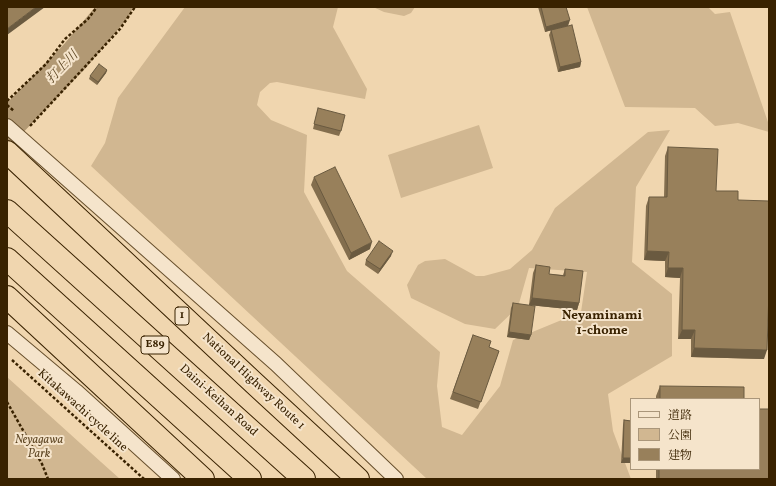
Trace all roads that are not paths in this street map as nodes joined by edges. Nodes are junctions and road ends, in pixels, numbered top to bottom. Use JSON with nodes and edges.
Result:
{"nodes":[{"id":1,"x":7,"y":126,"type":"edge"},
{"id":2,"x":13,"y":145,"type":"edge"},
{"id":3,"x":7,"y":211,"type":"edge"},
{"id":4,"x":7,"y":259,"type":"edge"},
{"id":5,"x":7,"y":297,"type":"edge"},
{"id":6,"x":7,"y":332,"type":"edge"},
{"id":7,"x":173,"y":479,"type":"edge"},
{"id":8,"x":203,"y":479,"type":"edge"},
{"id":9,"x":250,"y":479,"type":"edge"},
{"id":10,"x":304,"y":479,"type":"edge"},
{"id":11,"x":358,"y":479,"type":"edge"},
{"id":12,"x":396,"y":479,"type":"edge"}],
"edges":[{"from":1,"to":2,"type":"street"},
{"from":2,"to":11,"type":"highway","name":"National Highway Route 1","number":"1"},
{"from":2,"to":12,"type":"street"},
{"from":3,"to":10,"type":"highway","name":"Daini-Keihan Road","number":"E89"},
{"from":4,"to":9,"type":"highway"},
{"from":5,"to":8,"type":"highway"},
{"from":6,"to":7,"type":"street"}]}
